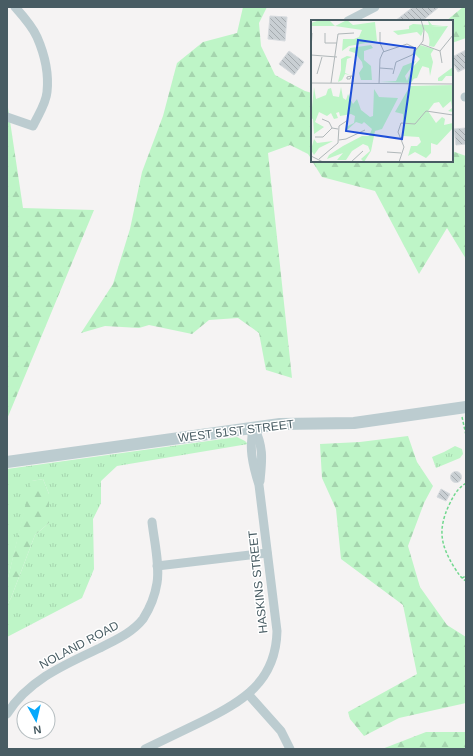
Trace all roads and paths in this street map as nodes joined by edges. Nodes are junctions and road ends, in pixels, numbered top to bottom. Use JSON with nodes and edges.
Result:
{"nodes":[{"id":1,"x":15,"y":7,"type":"edge"},
{"id":2,"x":375,"y":7,"type":"edge"},
{"id":3,"x":350,"y":20,"type":"edge"},
{"id":4,"x":7,"y":117,"type":"edge"},
{"id":5,"x":464,"y":412,"type":"edge"},
{"id":6,"x":254,"y":427,"type":"junction"},
{"id":7,"x":466,"y":434,"type":"edge"},
{"id":8,"x":7,"y":462,"type":"edge"},
{"id":9,"x":466,"y":483,"type":"edge"},
{"id":10,"x":152,"y":522,"type":"dead end"},
{"id":11,"x":267,"y":554,"type":"junction"},
{"id":12,"x":157,"y":566,"type":"junction"},
{"id":13,"x":466,"y":576,"type":"edge"},
{"id":14,"x":462,"y":578,"type":"junction"},
{"id":15,"x":466,"y":581,"type":"edge"},
{"id":16,"x":248,"y":694,"type":"junction"},
{"id":17,"x":7,"y":714,"type":"edge"},
{"id":18,"x":146,"y":749,"type":"edge"},
{"id":19,"x":290,"y":749,"type":"edge"}],
"edges":[{"from":1,"to":4,"type":"street"},
{"from":2,"to":3,"type":"street"},
{"from":5,"to":6,"type":"street","name":"WEST 51ST STREET"},
{"from":5,"to":7,"type":"path"},
{"from":6,"to":8,"type":"street","name":"WEST 51ST STREET"},
{"from":6,"to":11,"type":"street","name":"HASKINS STREET"},
{"from":9,"to":14,"type":"path"},
{"from":10,"to":12,"type":"street","name":"NOLAND ROAD"},
{"from":11,"to":12,"type":"street"},
{"from":11,"to":16,"type":"street","name":"HASKINS STREET"},
{"from":12,"to":17,"type":"street","name":"NOLAND ROAD"},
{"from":13,"to":14,"type":"path"},
{"from":14,"to":15,"type":"path"},
{"from":16,"to":18,"type":"street","name":"HASKINS STREET"},
{"from":16,"to":19,"type":"street"}]}
